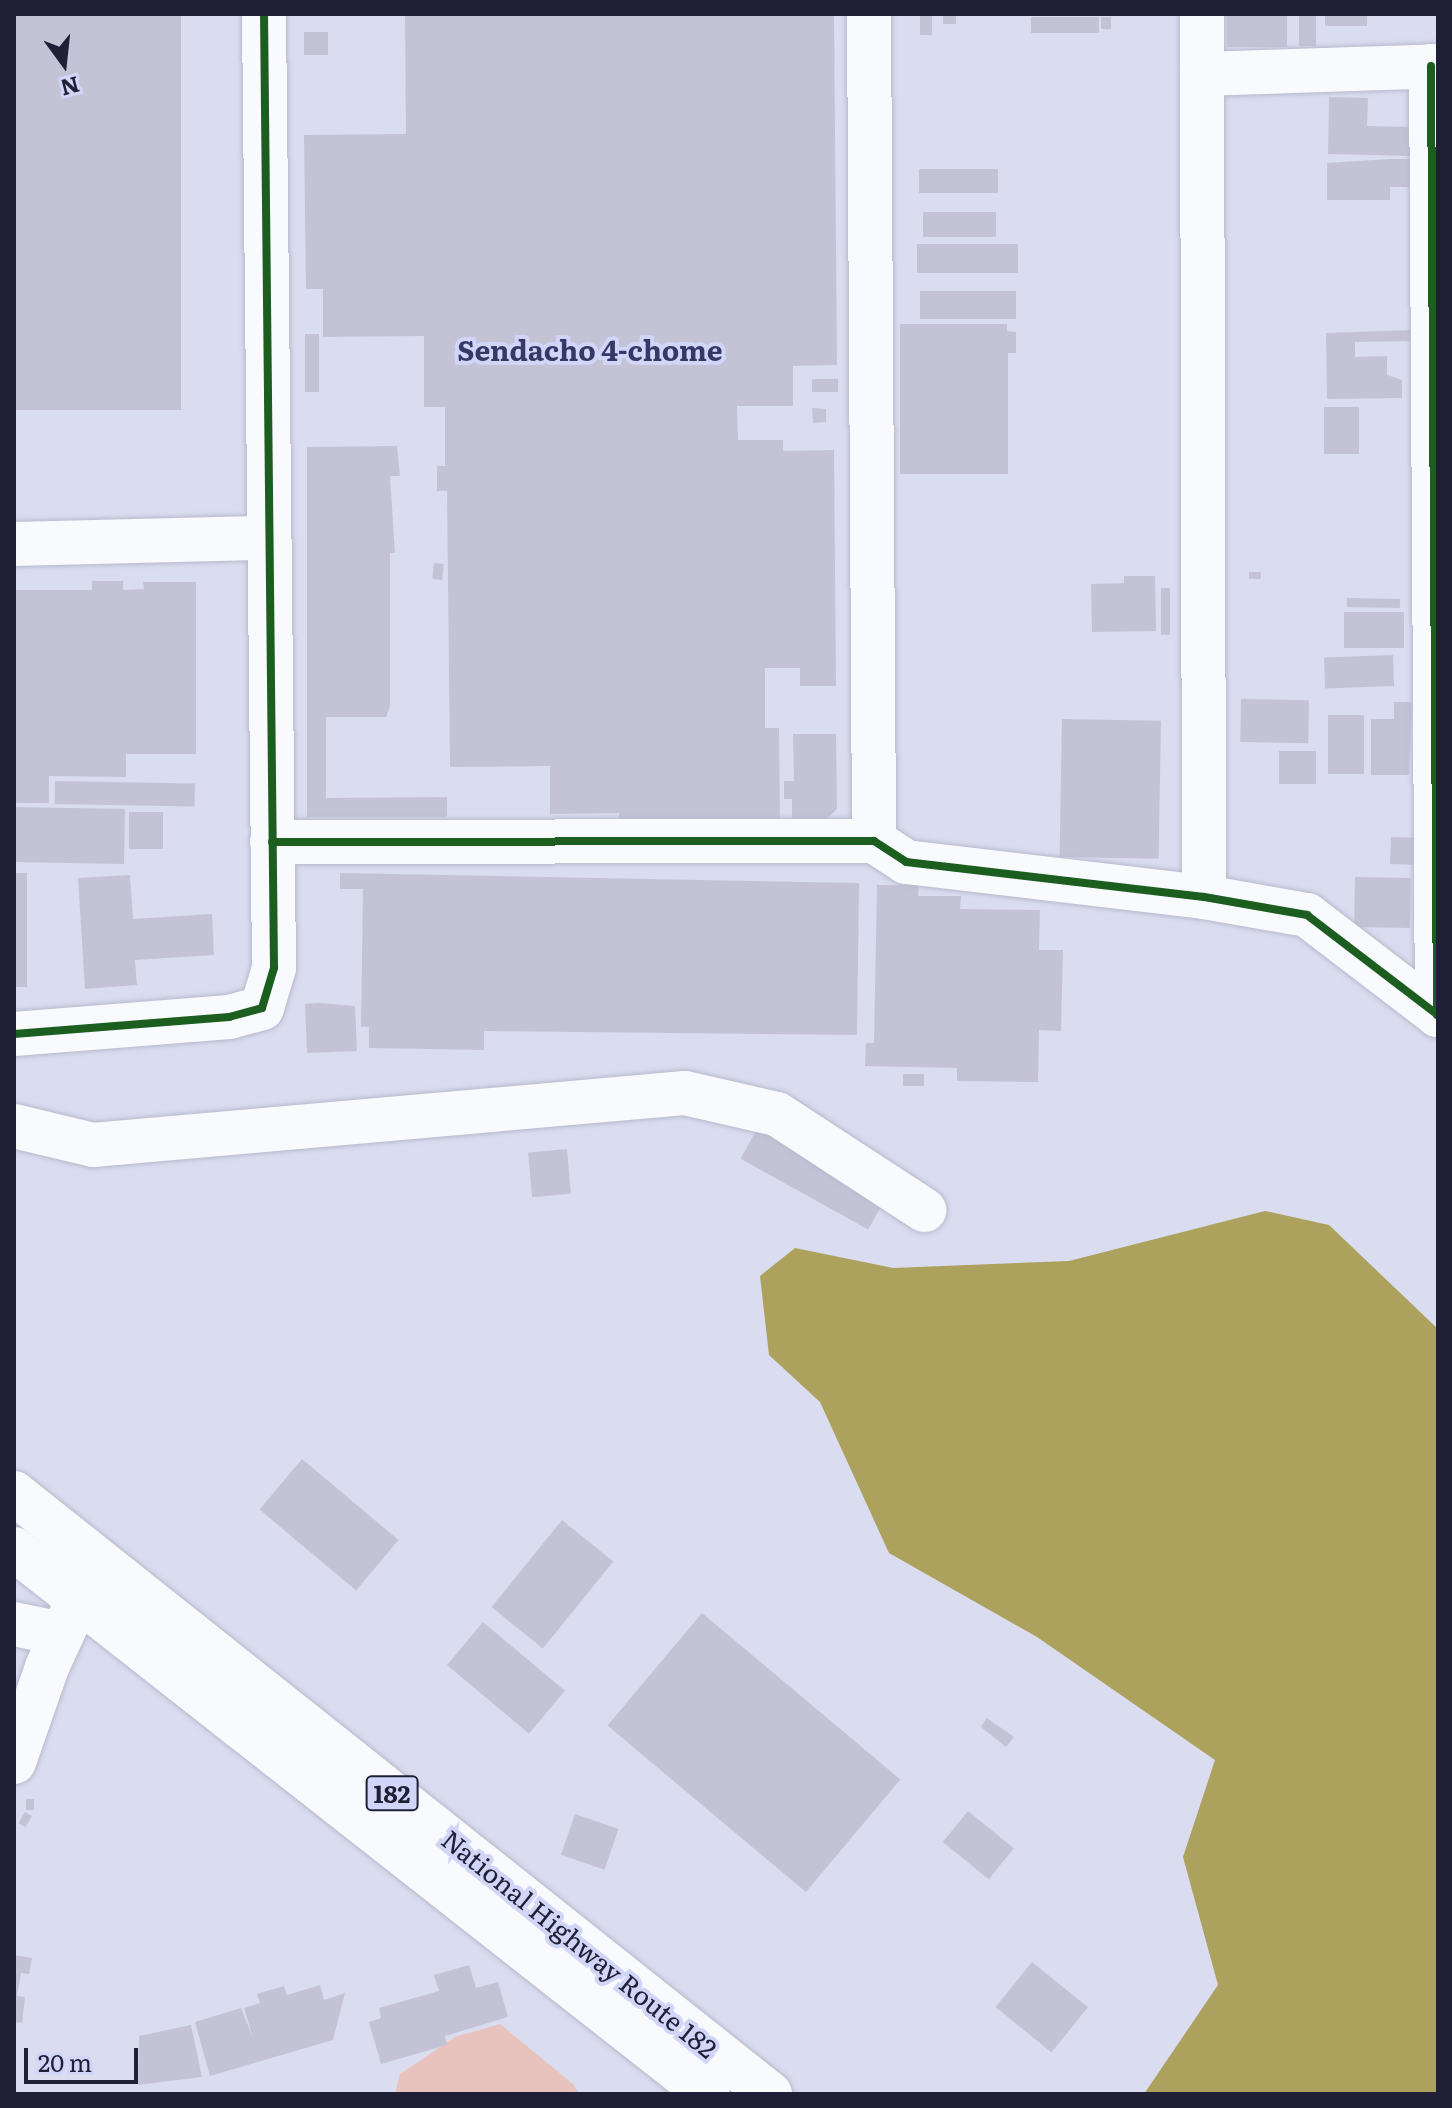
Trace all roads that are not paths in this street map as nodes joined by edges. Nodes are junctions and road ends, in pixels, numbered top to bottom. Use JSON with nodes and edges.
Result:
{"nodes":[{"id":1,"x":264,"y":14,"type":"edge"},
{"id":2,"x":869,"y":14,"type":"edge"},
{"id":3,"x":1202,"y":14,"type":"edge"},
{"id":4,"x":1435,"y":66,"type":"edge"},
{"id":5,"x":1202,"y":74,"type":"junction"},
{"id":6,"x":1435,"y":325,"type":"edge"},
{"id":7,"x":267,"y":538,"type":"junction"},
{"id":8,"x":14,"y":544,"type":"edge"},
{"id":9,"x":874,"y":841,"type":"junction"},
{"id":10,"x":272,"y":842,"type":"junction"},
{"id":11,"x":1204,"y":897,"type":"junction"},
{"id":12,"x":1438,"y":1015,"type":"edge"},
{"id":13,"x":14,"y":1034,"type":"edge"},
{"id":14,"x":14,"y":1126,"type":"edge"},
{"id":15,"x":924,"y":1210,"type":"dead end"},
{"id":16,"x":14,"y":1493,"type":"edge"},
{"id":17,"x":14,"y":1549,"type":"edge"},
{"id":18,"x":104,"y":1564,"type":"junction"},
{"id":19,"x":70,"y":1617,"type":"junction"},
{"id":20,"x":14,"y":1624,"type":"edge"},
{"id":21,"x":14,"y":1762,"type":"edge"},
{"id":22,"x":708,"y":2094,"type":"edge"},
{"id":23,"x":770,"y":2094,"type":"edge"}],
"edges":[{"from":1,"to":7,"type":"main road"},
{"from":2,"to":9,"type":"main road"},
{"from":3,"to":5,"type":"main road"},
{"from":4,"to":5,"type":"main road"},
{"from":4,"to":6,"type":"main road"},
{"from":5,"to":11,"type":"main road"},
{"from":6,"to":12,"type":"main road"},
{"from":7,"to":8,"type":"main road"},
{"from":7,"to":10,"type":"main road"},
{"from":9,"to":10,"type":"main road"},
{"from":9,"to":11,"type":"main road"},
{"from":10,"to":13,"type":"main road"},
{"from":11,"to":12,"type":"main road"},
{"from":14,"to":15,"type":"main road"},
{"from":16,"to":18,"type":"main road","name":"National Highway Route 182","number":"182"},
{"from":17,"to":19,"type":"main road","name":"National Highway Route 182","number":"182"},
{"from":18,"to":19,"type":"main road"},
{"from":18,"to":23,"type":"main road","name":"National Highway Route 182","number":"182"},
{"from":19,"to":20,"type":"main road"},
{"from":19,"to":21,"type":"main road"},
{"from":19,"to":22,"type":"main road","name":"National Highway Route 182","number":"182"}]}
